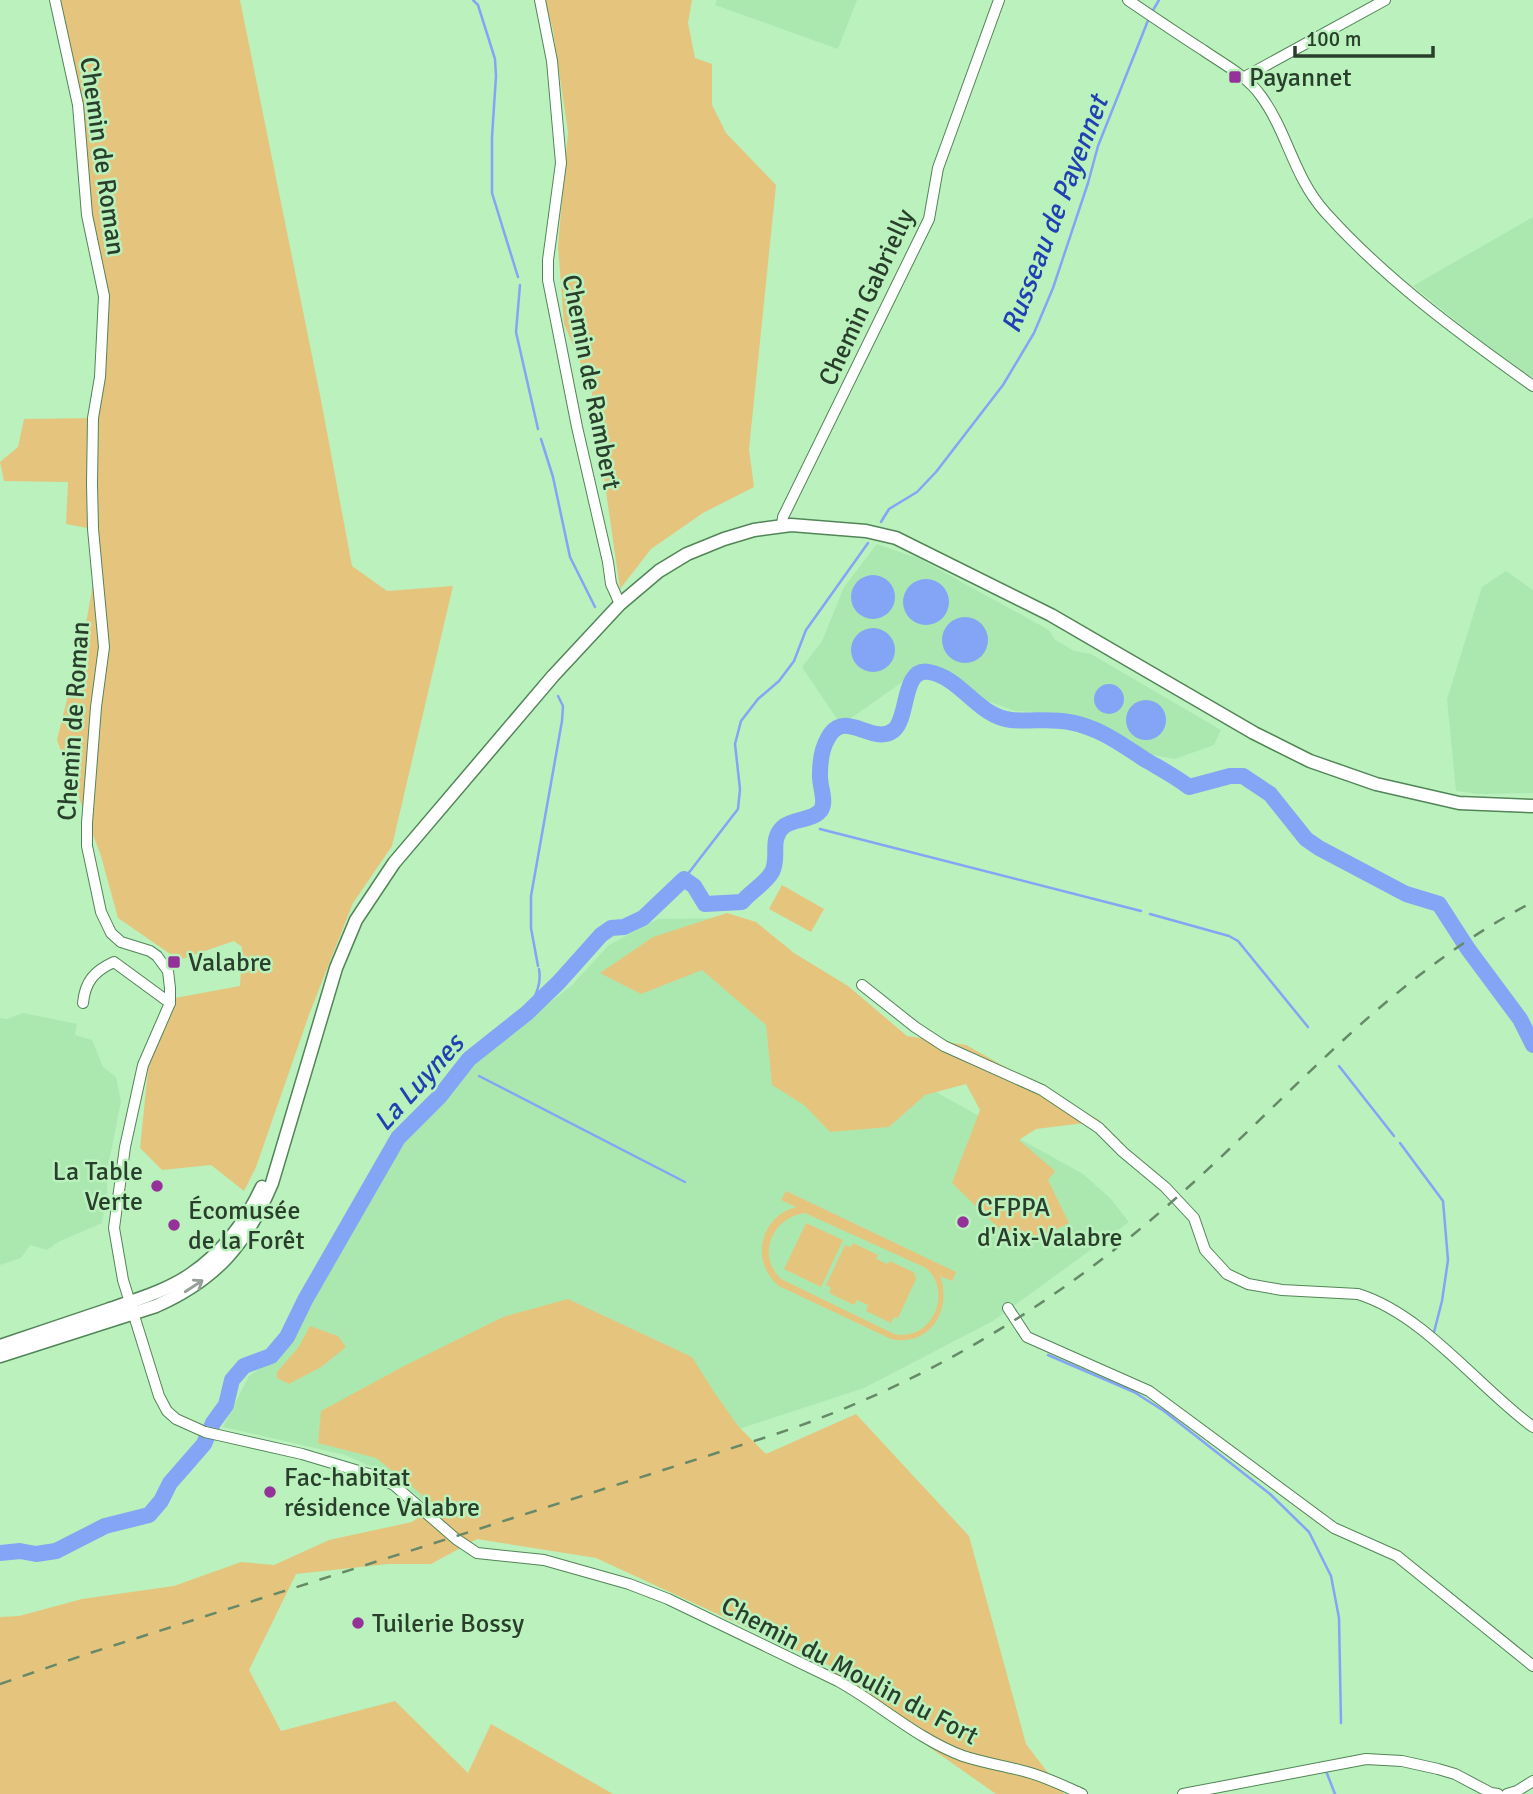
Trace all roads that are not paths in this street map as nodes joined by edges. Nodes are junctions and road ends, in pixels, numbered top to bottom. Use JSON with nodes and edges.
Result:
{"nodes":[{"id":1,"x":55,"y":0,"type":"edge"},
{"id":2,"x":540,"y":0,"type":"edge"},
{"id":3,"x":999,"y":0,"type":"edge"},
{"id":4,"x":1128,"y":0,"type":"edge"},
{"id":5,"x":1385,"y":0,"type":"edge"},
{"id":6,"x":1243,"y":78,"type":"junction"},
{"id":7,"x":1533,"y":386,"type":"edge"},
{"id":8,"x":782,"y":525,"type":"junction"},
{"id":9,"x":620,"y":604,"type":"junction"},
{"id":10,"x":1533,"y":806,"type":"edge"},
{"id":11,"x":862,"y":985,"type":"dead end"},
{"id":12,"x":83,"y":1003,"type":"dead end"},
{"id":13,"x":170,"y":1003,"type":"junction"},
{"id":14,"x":1008,"y":1308,"type":"dead end"},
{"id":15,"x":132,"y":1311,"type":"junction"},
{"id":16,"x":0,"y":1346,"type":"edge"},
{"id":17,"x":0,"y":1356,"type":"edge"},
{"id":18,"x":1533,"y":1427,"type":"edge"},
{"id":19,"x":1533,"y":1666,"type":"edge"},
{"id":20,"x":1533,"y":1781,"type":"edge"},
{"id":21,"x":1082,"y":1794,"type":"edge"},
{"id":22,"x":1183,"y":1794,"type":"edge"},
{"id":23,"x":1498,"y":1794,"type":"edge"},
{"id":24,"x":1507,"y":1794,"type":"edge"}],
"edges":[{"from":1,"to":13,"type":"street","name":"Chemin de Roman"},
{"from":2,"to":9,"type":"street","name":"Chemin de Rambert"},
{"from":3,"to":8,"type":"street","name":"Chemin Gabrielly"},
{"from":4,"to":6,"type":"street"},
{"from":5,"to":6,"type":"street"},
{"from":6,"to":7,"type":"street"},
{"from":8,"to":9,"type":"main road"},
{"from":8,"to":10,"type":"main road"},
{"from":9,"to":15,"type":"main road"},
{"from":11,"to":18,"type":"street"},
{"from":12,"to":13,"type":"street"},
{"from":13,"to":15,"type":"street"},
{"from":14,"to":19,"type":"street"},
{"from":15,"to":16,"type":"main road"},
{"from":15,"to":17,"type":"main road"},
{"from":15,"to":21,"type":"street","name":"Chemin du Moulin du Fort"},
{"from":20,"to":24,"type":"street"},
{"from":22,"to":23,"type":"street"}]}
